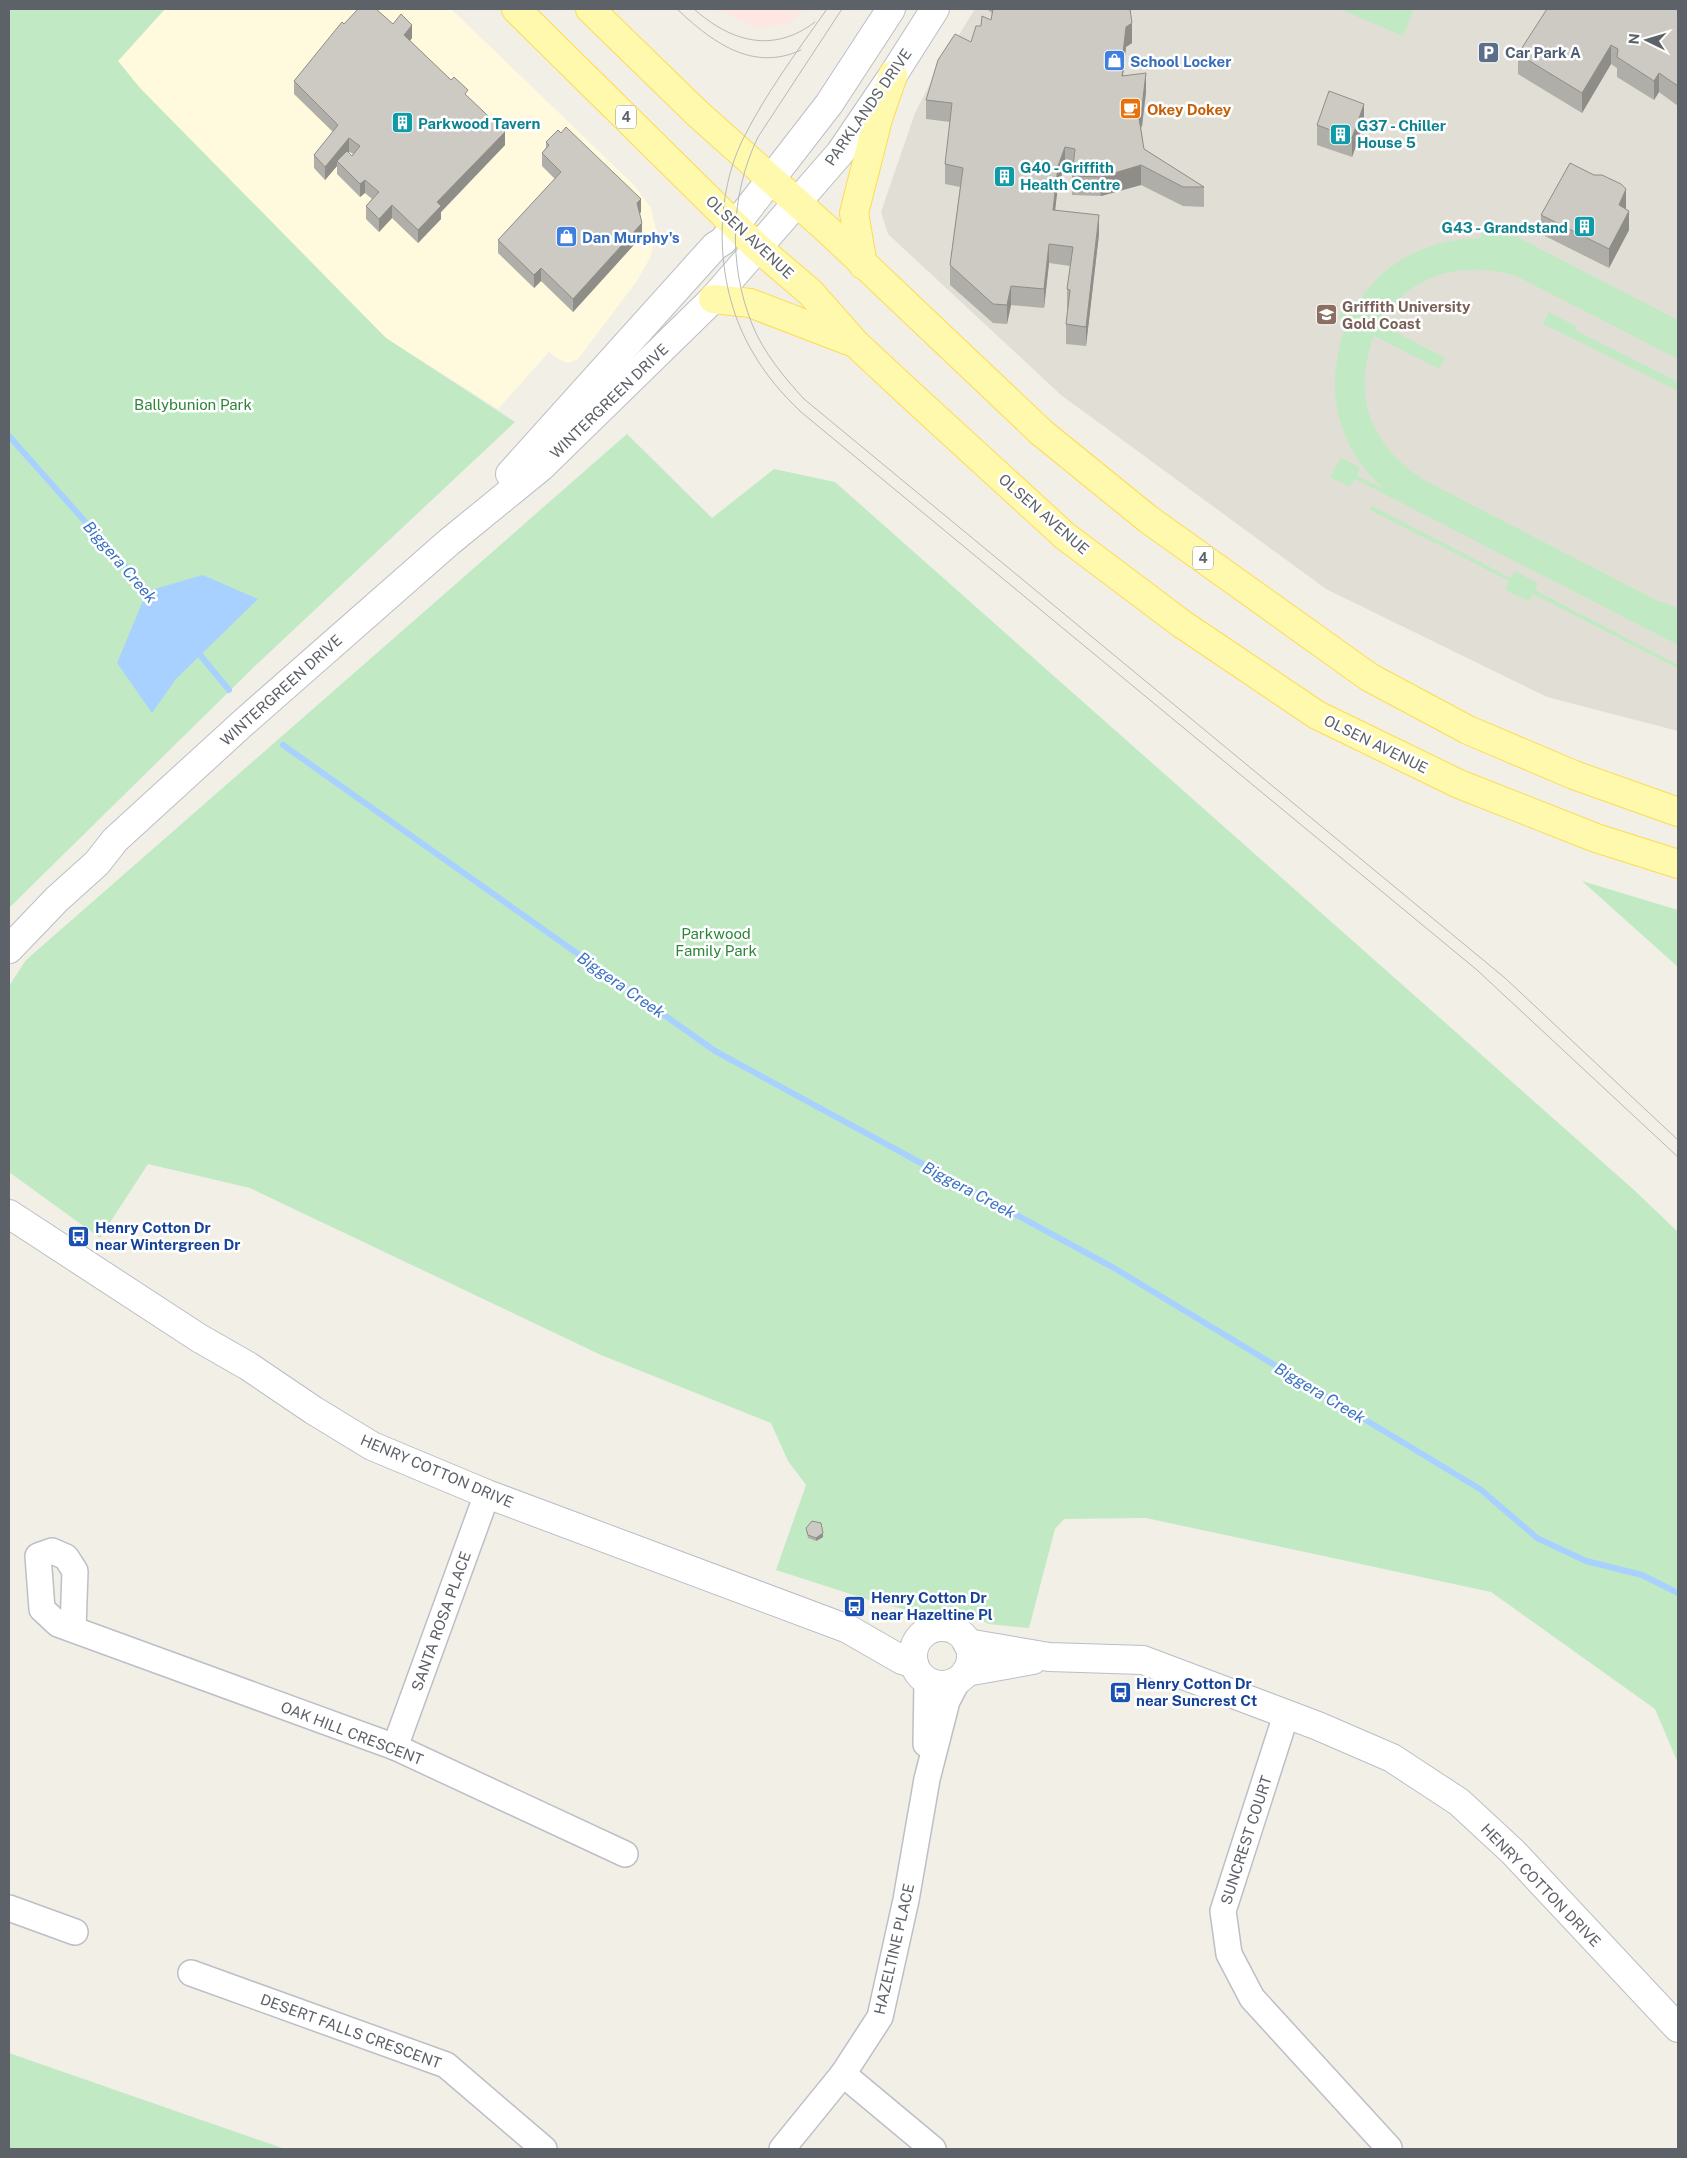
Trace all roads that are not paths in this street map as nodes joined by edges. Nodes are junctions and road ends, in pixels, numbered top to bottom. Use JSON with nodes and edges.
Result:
{"nodes":[{"id":1,"x":516,"y":9,"type":"edge"},
{"id":2,"x":590,"y":9,"type":"edge"},
{"id":3,"x":891,"y":9,"type":"edge"},
{"id":4,"x":935,"y":9,"type":"edge"},
{"id":5,"x":893,"y":75,"type":"junction"},
{"id":6,"x":769,"y":180,"type":"junction"},
{"id":7,"x":796,"y":202,"type":"junction"},
{"id":8,"x":735,"y":226,"type":"junction"},
{"id":9,"x":757,"y":247,"type":"junction"},
{"id":10,"x":863,"y":265,"type":"junction"},
{"id":11,"x":713,"y":299,"type":"junction"},
{"id":12,"x":855,"y":343,"type":"junction"},
{"id":13,"x":449,"y":542,"type":"junction"},
{"id":14,"x":1678,"y":812,"type":"edge"},
{"id":15,"x":115,"y":840,"type":"junction"},
{"id":16,"x":1678,"y":864,"type":"edge"},
{"id":17,"x":9,"y":923,"type":"edge"},
{"id":18,"x":9,"y":949,"type":"edge"},
{"id":19,"x":9,"y":1214,"type":"edge"},
{"id":20,"x":487,"y":1494,"type":"junction"},
{"id":21,"x":73,"y":1630,"type":"dead end"},
{"id":22,"x":967,"y":1643,"type":"junction"},
{"id":23,"x":1049,"y":1657,"type":"junction"},
{"id":24,"x":920,"y":1661,"type":"junction"},
{"id":25,"x":962,"y":1676,"type":"junction"},
{"id":26,"x":1286,"y":1715,"type":"junction"},
{"id":27,"x":395,"y":1748,"type":"junction"},
{"id":28,"x":927,"y":1779,"type":"junction"},
{"id":29,"x":625,"y":1854,"type":"dead end"},
{"id":30,"x":9,"y":1908,"type":"edge"},
{"id":31,"x":75,"y":1932,"type":"dead end"},
{"id":32,"x":191,"y":1974,"type":"dead end"},
{"id":33,"x":1678,"y":2028,"type":"edge"},
{"id":34,"x":843,"y":2074,"type":"junction"},
{"id":35,"x":1389,"y":2148,"type":"dead end"},
{"id":36,"x":544,"y":2149,"type":"edge"},
{"id":37,"x":782,"y":2149,"type":"edge"},
{"id":38,"x":933,"y":2149,"type":"edge"}],
"edges":[{"from":1,"to":8,"type":"main road","name":"OLSEN AVENUE","number":"4"},
{"from":2,"to":6,"type":"main road","number":"4"},
{"from":3,"to":6,"type":"street"},
{"from":4,"to":5,"type":"street","name":"PARKLANDS DRIVE"},
{"from":5,"to":7,"type":"street","name":"PARKLANDS DRIVE"},
{"from":5,"to":10,"type":"main road"},
{"from":6,"to":7,"type":"main road","number":"4"},
{"from":6,"to":8,"type":"street"},
{"from":7,"to":9,"type":"street","name":"PARKLANDS DRIVE"},
{"from":7,"to":10,"type":"main road","number":"4"},
{"from":8,"to":9,"type":"main road","name":"OLSEN AVENUE","number":"4"},
{"from":8,"to":13,"type":"street","name":"WINTERGREEN DRIVE"},
{"from":9,"to":11,"type":"street","name":"WINTERGREEN DRIVE"},
{"from":9,"to":12,"type":"main road","name":"OLSEN AVENUE","number":"4"},
{"from":10,"to":14,"type":"main road","number":"4"},
{"from":11,"to":12,"type":"main road"},
{"from":11,"to":13,"type":"street","name":"WINTERGREEN DRIVE"},
{"from":12,"to":16,"type":"main road","name":"OLSEN AVENUE","number":"4"},
{"from":13,"to":15,"type":"street","name":"WINTERGREEN DRIVE"},
{"from":15,"to":17,"type":"street","name":"WINTERGREEN DRIVE"},
{"from":15,"to":18,"type":"street","name":"WINTERGREEN DRIVE"},
{"from":19,"to":20,"type":"street","name":"HENRY COTTON DRIVE"},
{"from":20,"to":24,"type":"street","name":"HENRY COTTON DRIVE"},
{"from":20,"to":27,"type":"street","name":"SANTA ROSA PLACE"},
{"from":21,"to":27,"type":"street","name":"OAK HILL CRESCENT"},
{"from":22,"to":23,"type":"street","name":"HENRY COTTON DRIVE"},
{"from":22,"to":24,"type":"street"},
{"from":22,"to":25,"type":"street"},
{"from":23,"to":25,"type":"street","name":"HENRY COTTON DRIVE"},
{"from":23,"to":26,"type":"street","name":"HENRY COTTON DRIVE"},
{"from":24,"to":25,"type":"street"},
{"from":24,"to":28,"type":"street","name":"HAZELTINE PLACE"},
{"from":25,"to":28,"type":"street","name":"HAZELTINE PLACE"},
{"from":26,"to":33,"type":"street","name":"HENRY COTTON DRIVE"},
{"from":26,"to":35,"type":"street","name":"SUNCREST COURT"},
{"from":27,"to":29,"type":"street","name":"OAK HILL CRESCENT"},
{"from":28,"to":34,"type":"street","name":"HAZELTINE PLACE"},
{"from":30,"to":31,"type":"street"},
{"from":32,"to":36,"type":"street","name":"DESERT FALLS CRESCENT"},
{"from":34,"to":37,"type":"street","name":"HAZELTINE PLACE"},
{"from":34,"to":38,"type":"street"}]}
